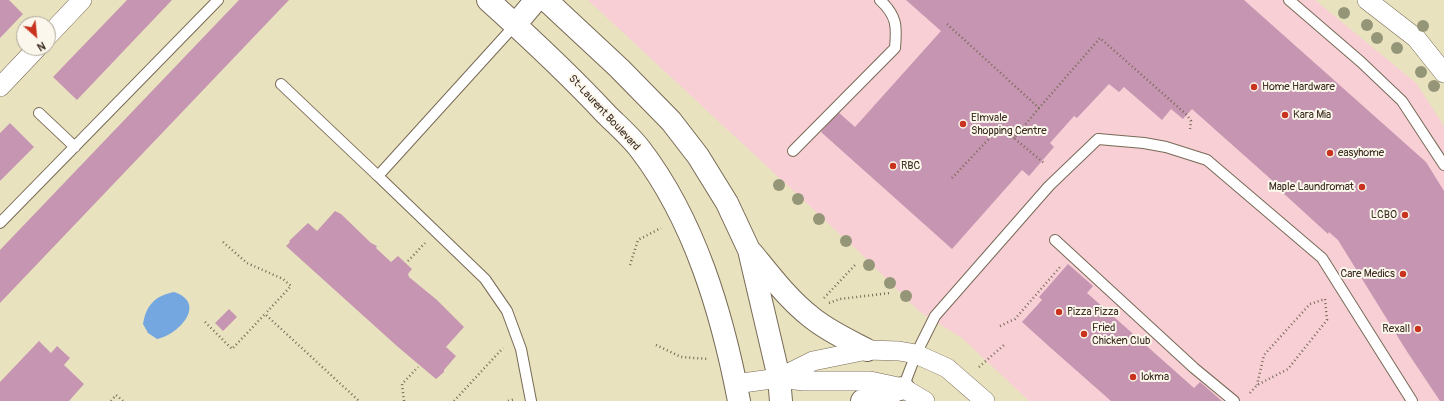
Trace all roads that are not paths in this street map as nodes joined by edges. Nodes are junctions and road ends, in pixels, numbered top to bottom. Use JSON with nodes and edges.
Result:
{"nodes":[{"id":1,"x":82,"y":0,"type":"edge"},
{"id":2,"x":218,"y":0,"type":"edge"},
{"id":3,"x":488,"y":0,"type":"edge"},
{"id":4,"x":536,"y":0,"type":"edge"},
{"id":5,"x":546,"y":0,"type":"edge"},
{"id":6,"x":880,"y":0,"type":"edge"},
{"id":7,"x":1289,"y":0,"type":"edge"},
{"id":8,"x":1367,"y":0,"type":"edge"},
{"id":9,"x":515,"y":25,"type":"junction"},
{"id":10,"x":56,"y":28,"type":"edge"},
{"id":11,"x":29,"y":56,"type":"edge"},
{"id":12,"x":1444,"y":73,"type":"edge"},
{"id":13,"x":281,"y":84,"type":"dead end"},
{"id":14,"x":0,"y":87,"type":"edge"},
{"id":15,"x":39,"y":112,"type":"dead end"},
{"id":16,"x":75,"y":147,"type":"junction"},
{"id":17,"x":794,"y":151,"type":"dead end"},
{"id":18,"x":1444,"y":165,"type":"edge"},
{"id":19,"x":378,"y":176,"type":"junction"},
{"id":20,"x":0,"y":223,"type":"edge"},
{"id":21,"x":1055,"y":240,"type":"dead end"},
{"id":22,"x":748,"y":250,"type":"junction"},
{"id":23,"x":867,"y":350,"type":"junction"},
{"id":24,"x":916,"y":354,"type":"junction"},
{"id":25,"x":779,"y":378,"type":"junction"},
{"id":26,"x":903,"y":388,"type":"junction"},
{"id":27,"x":737,"y":392,"type":"edge"},
{"id":28,"x":531,"y":401,"type":"edge"},
{"id":29,"x":781,"y":401,"type":"edge"},
{"id":30,"x":862,"y":401,"type":"edge"},
{"id":31,"x":925,"y":401,"type":"edge"},
{"id":32,"x":984,"y":401,"type":"edge"},
{"id":33,"x":1234,"y":401,"type":"edge"},
{"id":34,"x":1412,"y":401,"type":"edge"}],
"edges":[{"from":1,"to":10,"type":"street"},
{"from":2,"to":16,"type":"lane"},
{"from":3,"to":9,"type":"street","name":"St-Laurent Boulevard"},
{"from":4,"to":9,"type":"street"},
{"from":5,"to":22,"type":"street"},
{"from":6,"to":17,"type":"lane"},
{"from":7,"to":18,"type":"lane"},
{"from":8,"to":12,"type":"street"},
{"from":9,"to":19,"type":"lane"},
{"from":9,"to":27,"type":"street","name":"St-Laurent Boulevard"},
{"from":11,"to":14,"type":"street"},
{"from":13,"to":19,"type":"lane"},
{"from":15,"to":16,"type":"lane"},
{"from":16,"to":20,"type":"lane"},
{"from":19,"to":28,"type":"lane"},
{"from":21,"to":33,"type":"lane"},
{"from":22,"to":23,"type":"street"},
{"from":22,"to":25,"type":"street"},
{"from":23,"to":24,"type":"street","name":"St-Laurent Boulevard"},
{"from":23,"to":25,"type":"street","name":"St-Laurent Boulevard"},
{"from":24,"to":26,"type":"lane"},
{"from":24,"to":32,"type":"street","name":"St-Laurent Boulevard"},
{"from":24,"to":34,"type":"lane"},
{"from":25,"to":26,"type":"street","name":"St-Laurent Boulevard"},
{"from":25,"to":27,"type":"street","name":"St-Laurent Boulevard"},
{"from":25,"to":29,"type":"street"},
{"from":26,"to":30,"type":"street"},
{"from":26,"to":31,"type":"street","name":"St-Laurent Boulevard"}]}
